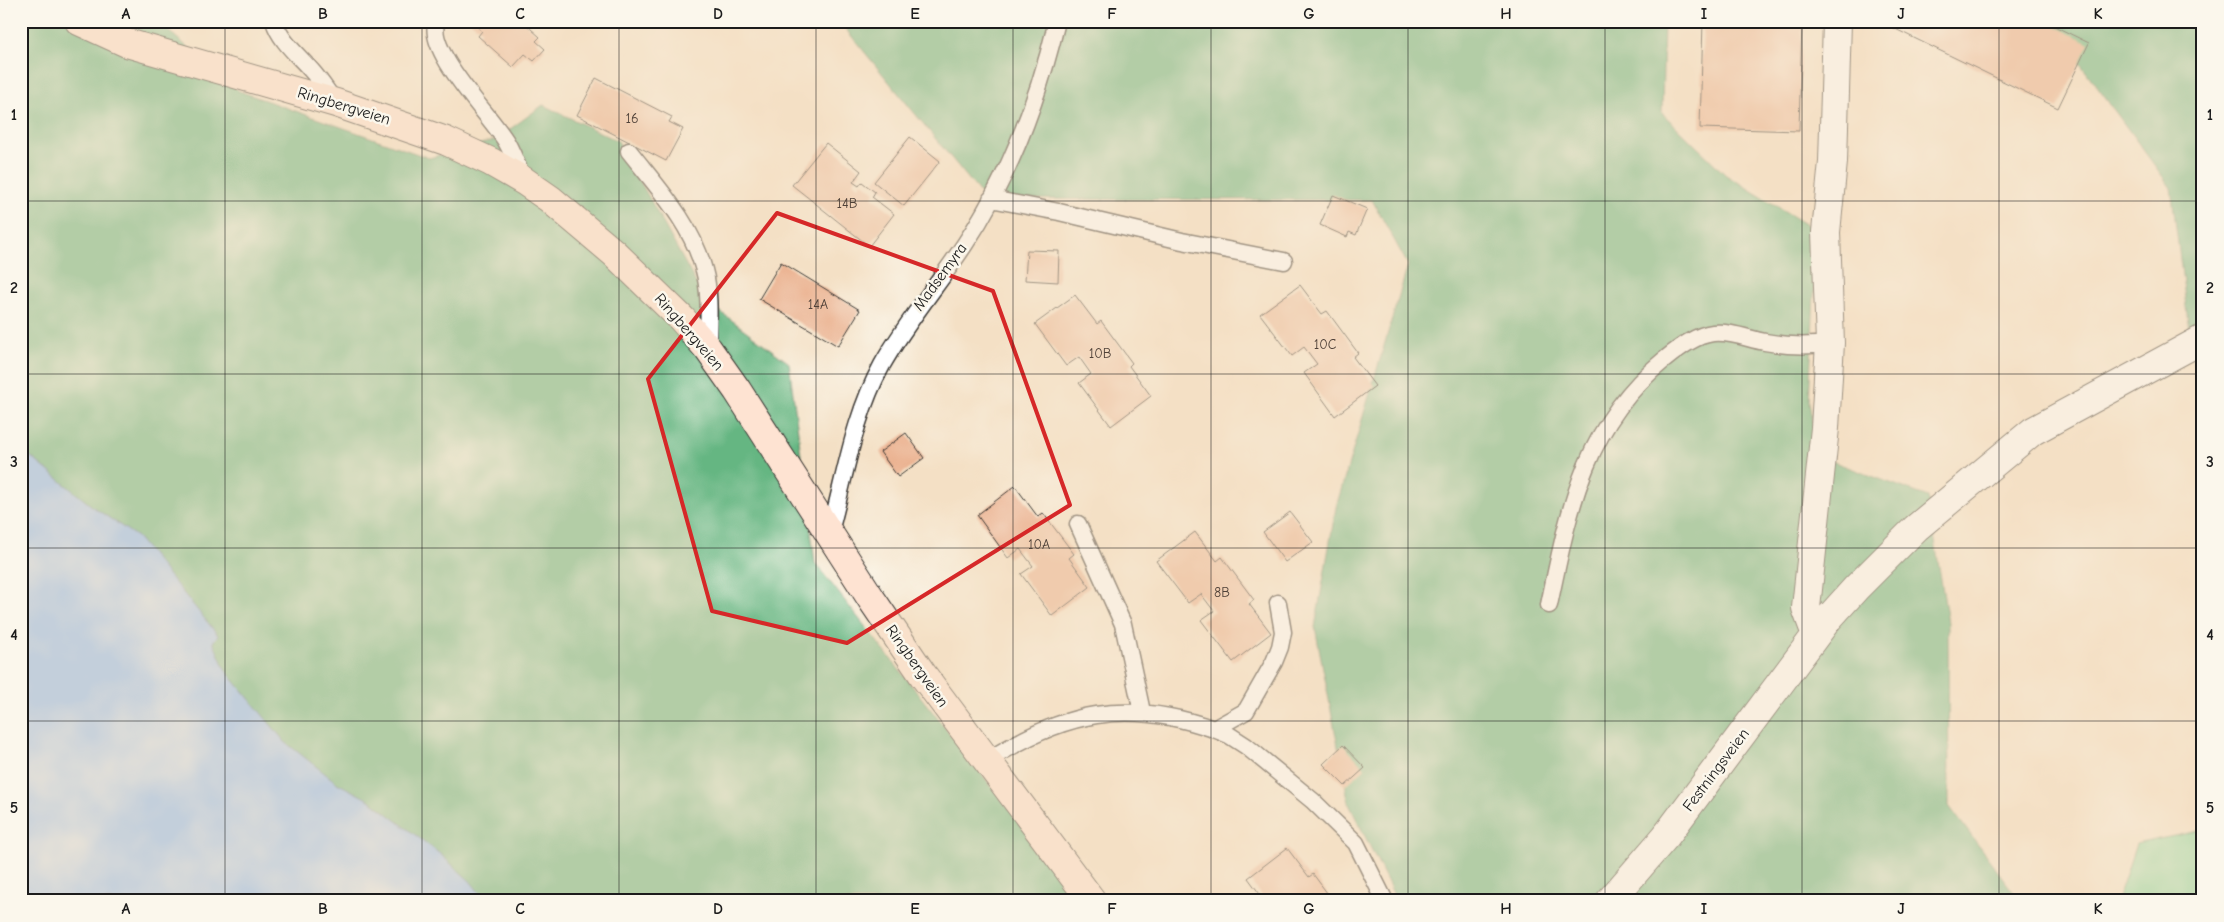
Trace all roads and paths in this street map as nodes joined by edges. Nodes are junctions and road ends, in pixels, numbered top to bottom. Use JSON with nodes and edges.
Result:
{"nodes":[{"id":1,"x":80,"y":21,"type":"edge"},
{"id":2,"x":274,"y":21,"type":"edge"},
{"id":3,"x":437,"y":21,"type":"edge"},
{"id":4,"x":1058,"y":21,"type":"edge"},
{"id":5,"x":1837,"y":21,"type":"edge"},
{"id":6,"x":336,"y":103,"type":"junction"},
{"id":7,"x":630,"y":151,"type":"dead end"},
{"id":8,"x":524,"y":181,"type":"junction"},
{"id":9,"x":991,"y":199,"type":"junction"},
{"id":10,"x":1284,"y":261,"type":"dead end"},
{"id":11,"x":2203,"y":339,"type":"edge"},
{"id":12,"x":1830,"y":343,"type":"junction"},
{"id":13,"x":708,"y":350,"type":"junction"},
{"id":14,"x":1078,"y":524,"type":"dead end"},
{"id":15,"x":829,"y":535,"type":"junction"},
{"id":16,"x":1278,"y":602,"type":"dead end"},
{"id":17,"x":1549,"y":606,"type":"dead end"},
{"id":18,"x":1816,"y":635,"type":"junction"},
{"id":19,"x":1142,"y":712,"type":"junction"},
{"id":20,"x":1214,"y":729,"type":"junction"},
{"id":21,"x":987,"y":761,"type":"junction"},
{"id":22,"x":1092,"y":901,"type":"edge"},
{"id":23,"x":1385,"y":901,"type":"edge"},
{"id":24,"x":1610,"y":901,"type":"edge"}],
"edges":[{"from":1,"to":6,"type":"main road","name":"Ringbergveien"},
{"from":2,"to":6,"type":"lane"},
{"from":3,"to":8,"type":"lane"},
{"from":4,"to":9,"type":"lane","name":"Madsemyra"},
{"from":5,"to":12,"type":"street"},
{"from":6,"to":8,"type":"main road","name":"Ringbergveien"},
{"from":7,"to":13,"type":"lane"},
{"from":8,"to":13,"type":"main road","name":"Ringbergveien"},
{"from":9,"to":10,"type":"lane"},
{"from":9,"to":15,"type":"lane","name":"Madsemyra"},
{"from":11,"to":18,"type":"street","name":"Festningsveien"},
{"from":12,"to":17,"type":"lane"},
{"from":12,"to":18,"type":"street"},
{"from":13,"to":15,"type":"main road","name":"Ringbergveien"},
{"from":14,"to":19,"type":"lane"},
{"from":15,"to":21,"type":"main road","name":"Ringbergveien"},
{"from":16,"to":20,"type":"lane"},
{"from":18,"to":24,"type":"street","name":"Festningsveien"},
{"from":19,"to":20,"type":"lane"},
{"from":19,"to":21,"type":"lane"},
{"from":20,"to":23,"type":"lane"},
{"from":21,"to":22,"type":"main road","name":"Ringbergveien"}]}
